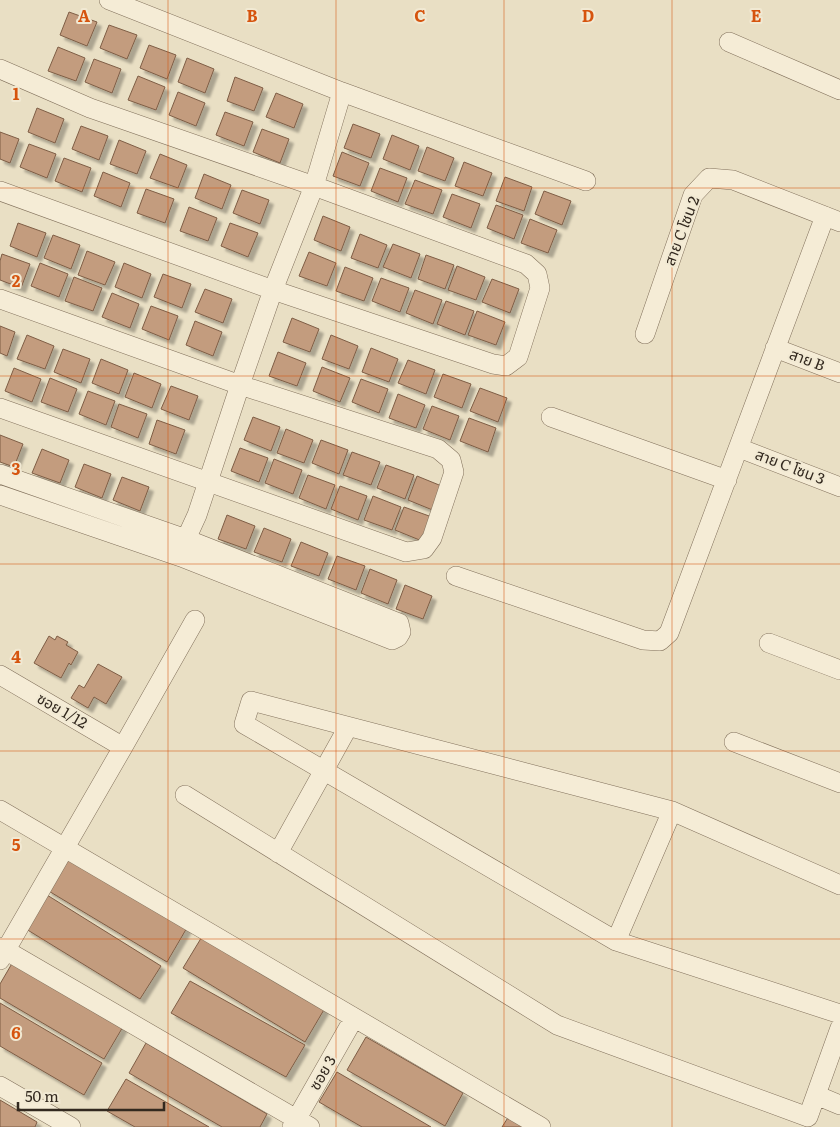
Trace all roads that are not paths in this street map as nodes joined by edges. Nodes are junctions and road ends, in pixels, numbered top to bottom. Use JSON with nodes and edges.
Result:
{"nodes":[{"id":1,"x":109,"y":0,"type":"edge"},
{"id":2,"x":729,"y":42,"type":"dead end"},
{"id":3,"x":0,"y":70,"type":"edge"},
{"id":4,"x":840,"y":90,"type":"edge"},
{"id":5,"x":342,"y":92,"type":"junction"},
{"id":6,"x":586,"y":181,"type":"dead end"},
{"id":7,"x":314,"y":186,"type":"junction"},
{"id":8,"x":0,"y":191,"type":"edge"},
{"id":9,"x":832,"y":219,"type":"edge"},
{"id":10,"x":273,"y":290,"type":"junction"},
{"id":11,"x":0,"y":299,"type":"edge"},
{"id":12,"x":645,"y":334,"type":"dead end"},
{"id":13,"x":775,"y":348,"type":"junction"},
{"id":14,"x":840,"y":373,"type":"edge"},
{"id":15,"x":240,"y":385,"type":"junction"},
{"id":16,"x":0,"y":408,"type":"edge"},
{"id":17,"x":551,"y":417,"type":"dead end"},
{"id":18,"x":739,"y":448,"type":"junction"},
{"id":19,"x":0,"y":474,"type":"edge"},
{"id":20,"x":727,"y":480,"type":"junction"},
{"id":21,"x":208,"y":482,"type":"junction"},
{"id":22,"x":840,"y":487,"type":"edge"},
{"id":23,"x":0,"y":495,"type":"edge"},
{"id":24,"x":186,"y":539,"type":"junction"},
{"id":25,"x":181,"y":557,"type":"junction"},
{"id":26,"x":456,"y":576,"type":"dead end"},
{"id":27,"x":195,"y":620,"type":"dead end"},
{"id":28,"x":769,"y":643,"type":"dead end"},
{"id":29,"x":840,"y":670,"type":"edge"},
{"id":30,"x":0,"y":676,"type":"edge"},
{"id":31,"x":348,"y":727,"type":"junction"},
{"id":32,"x":734,"y":742,"type":"dead end"},
{"id":33,"x":123,"y":747,"type":"junction"},
{"id":34,"x":323,"y":770,"type":"junction"},
{"id":35,"x":840,"y":783,"type":"edge"},
{"id":36,"x":186,"y":795,"type":"dead end"},
{"id":37,"x":0,"y":810,"type":"edge"},
{"id":38,"x":672,"y":811,"type":"junction"},
{"id":39,"x":65,"y":848,"type":"junction"},
{"id":40,"x":278,"y":853,"type":"junction"},
{"id":41,"x":840,"y":885,"type":"edge"},
{"id":42,"x":616,"y":941,"type":"junction"},
{"id":43,"x":2,"y":952,"type":"edge"},
{"id":44,"x":840,"y":1014,"type":"edge"},
{"id":45,"x":354,"y":1018,"type":"junction"},
{"id":46,"x":840,"y":1028,"type":"edge"},
{"id":47,"x":0,"y":1086,"type":"edge"},
{"id":48,"x":816,"y":1096,"type":"junction"},
{"id":49,"x":840,"y":1105,"type":"edge"},
{"id":50,"x":300,"y":1124,"type":"edge"},
{"id":51,"x":71,"y":1127,"type":"edge"},
{"id":52,"x":542,"y":1127,"type":"edge"}],
"edges":[{"from":1,"to":5,"type":"street"},
{"from":2,"to":4,"type":"street"},
{"from":3,"to":7,"type":"street"},
{"from":5,"to":6,"type":"street"},
{"from":5,"to":7,"type":"street"},
{"from":7,"to":10,"type":"street"},
{"from":7,"to":10,"type":"street"},
{"from":8,"to":10,"type":"street"},
{"from":9,"to":12,"type":"street","name":"สาย C โซน 2"},
{"from":9,"to":13,"type":"street"},
{"from":10,"to":15,"type":"street"},
{"from":11,"to":15,"type":"street"},
{"from":13,"to":14,"type":"street","name":"สาย B"},
{"from":13,"to":18,"type":"street"},
{"from":15,"to":21,"type":"street"},
{"from":15,"to":21,"type":"street"},
{"from":16,"to":21,"type":"street"},
{"from":17,"to":20,"type":"street"},
{"from":18,"to":20,"type":"street"},
{"from":18,"to":22,"type":"street","name":"สาย C โซน 3"},
{"from":19,"to":24,"type":"street"},
{"from":20,"to":26,"type":"street"},
{"from":21,"to":24,"type":"street"},
{"from":23,"to":25,"type":"street"},
{"from":24,"to":25,"type":"street"},
{"from":24,"to":25,"type":"street"},
{"from":27,"to":33,"type":"street"},
{"from":28,"to":29,"type":"street"},
{"from":30,"to":33,"type":"street","name":"ซอย 1/12"},
{"from":31,"to":34,"type":"street"},
{"from":31,"to":34,"type":"street"},
{"from":31,"to":38,"type":"street"},
{"from":32,"to":35,"type":"street"},
{"from":33,"to":39,"type":"street"},
{"from":34,"to":40,"type":"street"},
{"from":34,"to":42,"type":"street"},
{"from":36,"to":40,"type":"street"},
{"from":37,"to":39,"type":"street"},
{"from":38,"to":41,"type":"street"},
{"from":38,"to":42,"type":"street"},
{"from":39,"to":43,"type":"street"},
{"from":39,"to":45,"type":"street"},
{"from":40,"to":48,"type":"street"},
{"from":42,"to":44,"type":"street"},
{"from":43,"to":50,"type":"street"},
{"from":45,"to":50,"type":"street","name":"ซอย 3"},
{"from":45,"to":52,"type":"street"},
{"from":46,"to":48,"type":"street"},
{"from":47,"to":51,"type":"street"},
{"from":48,"to":49,"type":"street"}]}
